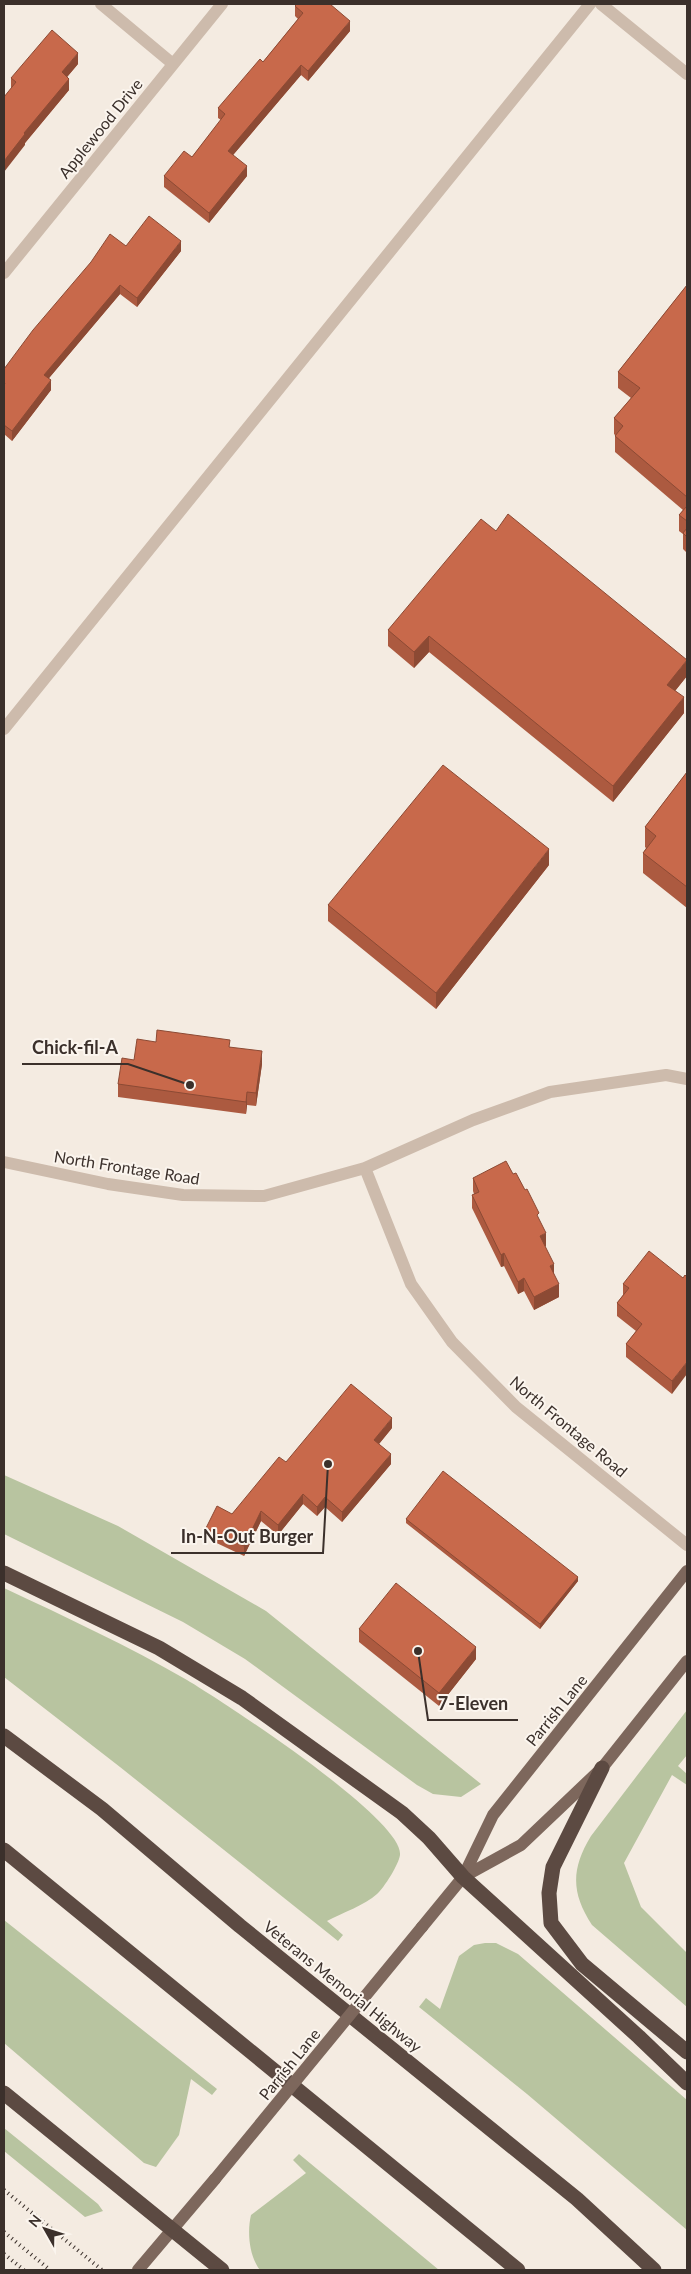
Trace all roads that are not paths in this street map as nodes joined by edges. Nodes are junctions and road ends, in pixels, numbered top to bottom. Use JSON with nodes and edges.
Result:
{"nodes":[{"id":1,"x":101,"y":4,"type":"edge"},
{"id":2,"x":222,"y":4,"type":"edge"},
{"id":3,"x":590,"y":4,"type":"edge"},
{"id":4,"x":601,"y":4,"type":"edge"},
{"id":5,"x":173,"y":64,"type":"junction"},
{"id":6,"x":687,"y":74,"type":"edge"},
{"id":7,"x":4,"y":273,"type":"edge"},
{"id":8,"x":4,"y":729,"type":"edge"},
{"id":9,"x":687,"y":1079,"type":"edge"},
{"id":10,"x":4,"y":1162,"type":"edge"},
{"id":11,"x":365,"y":1168,"type":"junction"},
{"id":12,"x":687,"y":1545,"type":"edge"},
{"id":13,"x":687,"y":1571,"type":"edge"},
{"id":14,"x":4,"y":1573,"type":"edge"},
{"id":15,"x":687,"y":1661,"type":"edge"},
{"id":16,"x":4,"y":1736,"type":"edge"},
{"id":17,"x":602,"y":1768,"type":"junction"},
{"id":18,"x":4,"y":1850,"type":"edge"},
{"id":19,"x":463,"y":1877,"type":"junction"},
{"id":20,"x":687,"y":2052,"type":"edge"},
{"id":21,"x":687,"y":2083,"type":"edge"},
{"id":22,"x":4,"y":2093,"type":"edge"},
{"id":23,"x":172,"y":2230,"type":"junction"},
{"id":24,"x":138,"y":2270,"type":"edge"},
{"id":25,"x":222,"y":2270,"type":"edge"},
{"id":26,"x":518,"y":2270,"type":"edge"},
{"id":27,"x":654,"y":2270,"type":"edge"}],
"edges":[{"from":1,"to":5,"type":"street"},
{"from":2,"to":5,"type":"street","name":"Applewood Drive"},
{"from":3,"to":8,"type":"street"},
{"from":4,"to":6,"type":"street"},
{"from":5,"to":7,"type":"street","name":"Applewood Drive"},
{"from":9,"to":11,"type":"street"},
{"from":10,"to":11,"type":"street","name":"North Frontage Road"},
{"from":11,"to":12,"type":"street","name":"North Frontage Road"},
{"from":13,"to":19,"type":"main road","name":"Parrish Lane"},
{"from":14,"to":19,"type":"highway"},
{"from":15,"to":17,"type":"main road","name":"Parrish Lane"},
{"from":16,"to":27,"type":"highway","name":"Veterans Memorial Highway"},
{"from":17,"to":19,"type":"main road","name":"Parrish Lane"},
{"from":17,"to":20,"type":"highway"},
{"from":18,"to":26,"type":"highway"},
{"from":19,"to":21,"type":"highway"},
{"from":19,"to":23,"type":"main road","name":"Parrish Lane","bridge":true},
{"from":22,"to":23,"type":"highway"},
{"from":23,"to":24,"type":"main road","name":"Parrish Lane"},
{"from":23,"to":25,"type":"highway"}]}
